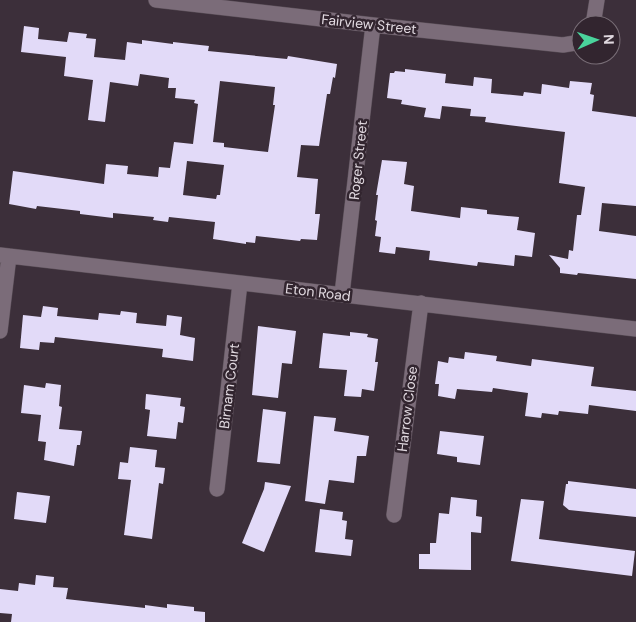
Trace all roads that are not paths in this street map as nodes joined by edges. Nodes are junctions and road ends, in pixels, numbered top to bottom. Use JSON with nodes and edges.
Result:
{"nodes":[{"id":1,"x":156,"y":0,"type":"edge"},
{"id":2,"x":597,"y":0,"type":"edge"},
{"id":3,"x":595,"y":15,"type":"edge"},
{"id":4,"x":373,"y":25,"type":"junction"},
{"id":5,"x":571,"y":44,"type":"edge"},
{"id":6,"x":4,"y":255,"type":"edge"},
{"id":7,"x":240,"y":283,"type":"junction"},
{"id":8,"x":342,"y":294,"type":"junction"},
{"id":9,"x":421,"y":303,"type":"junction"},
{"id":10,"x":636,"y":329,"type":"edge"},
{"id":11,"x":0,"y":331,"type":"edge"},
{"id":12,"x":217,"y":489,"type":"dead end"},
{"id":13,"x":394,"y":515,"type":"dead end"}],
"edges":[{"from":1,"to":4,"type":"street","name":"Fairview Street"},
{"from":2,"to":3,"type":"street"},
{"from":4,"to":5,"type":"street","name":"Fairview Street"},
{"from":4,"to":8,"type":"street","name":"Roger Street"},
{"from":6,"to":7,"type":"street","name":"Eton Road"},
{"from":6,"to":11,"type":"street"},
{"from":7,"to":8,"type":"street","name":"Eton Road"},
{"from":7,"to":12,"type":"street","name":"Birnam Court"},
{"from":8,"to":9,"type":"street","name":"Eton Road"},
{"from":9,"to":10,"type":"street","name":"Eton Road"},
{"from":9,"to":13,"type":"street","name":"Harrow Close"}]}
